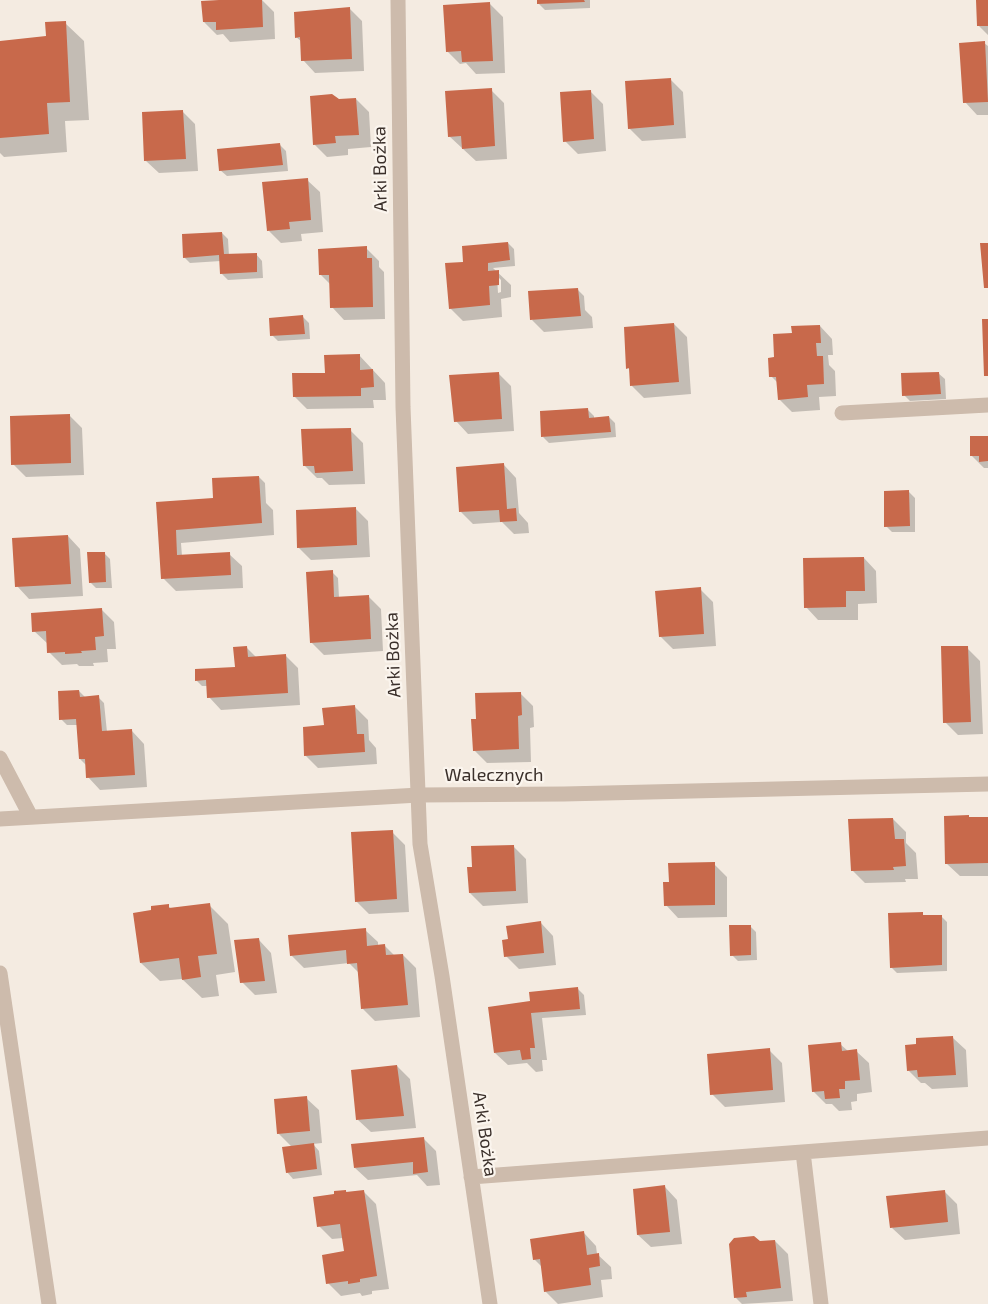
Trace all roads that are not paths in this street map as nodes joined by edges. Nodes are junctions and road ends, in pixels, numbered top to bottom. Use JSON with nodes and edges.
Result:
{"nodes":[{"id":1,"x":398,"y":0,"type":"edge"},
{"id":2,"x":988,"y":405,"type":"edge"},
{"id":3,"x":842,"y":413,"type":"dead end"},
{"id":4,"x":0,"y":758,"type":"edge"},
{"id":5,"x":988,"y":784,"type":"edge"},
{"id":6,"x":419,"y":795,"type":"junction"},
{"id":7,"x":31,"y":817,"type":"junction"},
{"id":8,"x":0,"y":819,"type":"edge"},
{"id":9,"x":0,"y":973,"type":"edge"},
{"id":10,"x":988,"y":1138,"type":"edge"},
{"id":11,"x":803,"y":1152,"type":"junction"},
{"id":12,"x":471,"y":1177,"type":"junction"},
{"id":13,"x":49,"y":1304,"type":"edge"},
{"id":14,"x":490,"y":1304,"type":"edge"},
{"id":15,"x":820,"y":1304,"type":"edge"}],
"edges":[{"from":1,"to":6,"type":"street","name":"Arki Bożka"},
{"from":2,"to":3,"type":"street"},
{"from":4,"to":7,"type":"street"},
{"from":5,"to":6,"type":"street","name":"Walecznych"},
{"from":6,"to":7,"type":"street","name":"Walecznych"},
{"from":6,"to":12,"type":"street","name":"Arki Bożka"},
{"from":7,"to":8,"type":"street","name":"Walecznych"},
{"from":9,"to":13,"type":"street"},
{"from":10,"to":11,"type":"street"},
{"from":11,"to":12,"type":"street"},
{"from":11,"to":15,"type":"street"},
{"from":12,"to":14,"type":"street","name":"Arki Bożka"}]}
